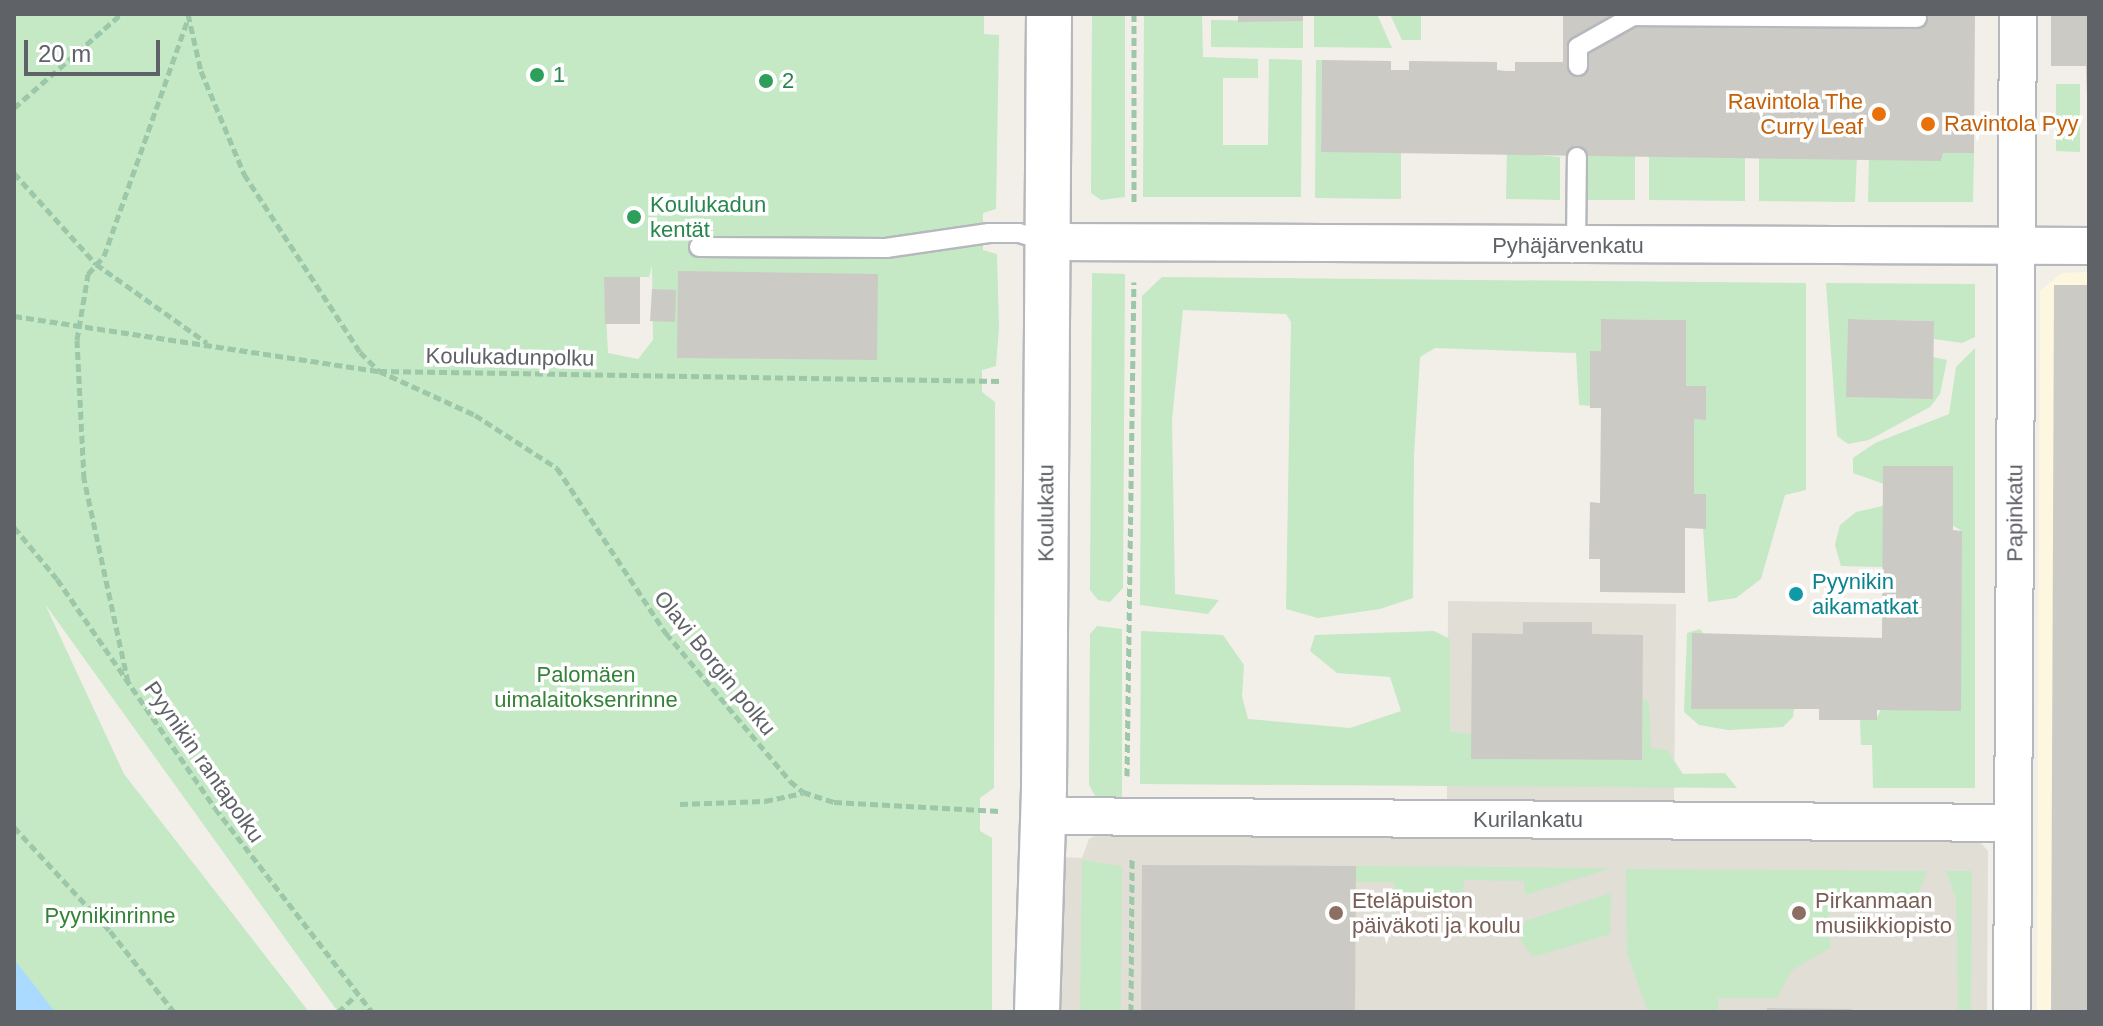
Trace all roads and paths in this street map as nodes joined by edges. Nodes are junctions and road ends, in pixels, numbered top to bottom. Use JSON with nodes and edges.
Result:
{"nodes":[{"id":1,"x":121,"y":14,"type":"edge"},
{"id":2,"x":1049,"y":14,"type":"edge"},
{"id":3,"x":1134,"y":14,"type":"edge"},
{"id":4,"x":2018,"y":14,"type":"edge"},
{"id":5,"x":188,"y":17,"type":"edge"},
{"id":6,"x":1917,"y":18,"type":"dead end"},
{"id":7,"x":1578,"y":66,"type":"dead end"},
{"id":8,"x":14,"y":108,"type":"edge"},
{"id":9,"x":1577,"y":157,"type":"dead end"},
{"id":10,"x":14,"y":173,"type":"edge"},
{"id":11,"x":1047,"y":242,"type":"junction"},
{"id":12,"x":1134,"y":242,"type":"junction"},
{"id":13,"x":1576,"y":246,"type":"junction"},
{"id":14,"x":2089,"y":246,"type":"edge"},
{"id":15,"x":699,"y":247,"type":"dead end"},
{"id":16,"x":2016,"y":248,"type":"junction"},
{"id":17,"x":96,"y":264,"type":"junction"},
{"id":18,"x":14,"y":316,"type":"edge"},
{"id":19,"x":81,"y":325,"type":"junction"},
{"id":20,"x":208,"y":344,"type":"junction"},
{"id":21,"x":379,"y":371,"type":"junction"},
{"id":22,"x":1010,"y":381,"type":"dead end"},
{"id":23,"x":14,"y":527,"type":"edge"},
{"id":24,"x":128,"y":682,"type":"junction"},
{"id":25,"x":803,"y":792,"type":"junction"},
{"id":26,"x":680,"y":804,"type":"dead end"},
{"id":27,"x":1024,"y":814,"type":"junction"},
{"id":28,"x":1131,"y":817,"type":"junction"},
{"id":29,"x":2013,"y":823,"type":"junction"},
{"id":30,"x":14,"y":827,"type":"edge"},
{"id":31,"x":355,"y":996,"type":"junction"},
{"id":32,"x":174,"y":1012,"type":"edge"},
{"id":33,"x":338,"y":1012,"type":"edge"},
{"id":34,"x":372,"y":1012,"type":"edge"},
{"id":35,"x":1037,"y":1012,"type":"edge"},
{"id":36,"x":1131,"y":1012,"type":"edge"},
{"id":37,"x":2012,"y":1012,"type":"edge"}],
"edges":[{"from":1,"to":8,"type":"path"},
{"from":2,"to":11,"type":"street","name":"Koulukatu"},
{"from":3,"to":12,"type":"path"},
{"from":4,"to":16,"type":"street","name":"Papinkatu"},
{"from":5,"to":17,"type":"path"},
{"from":5,"to":21,"type":"path"},
{"from":6,"to":7,"type":"lane"},
{"from":9,"to":13,"type":"lane"},
{"from":10,"to":17,"type":"path"},
{"from":11,"to":12,"type":"street","name":"Pyhäjärvenkatu"},
{"from":11,"to":15,"type":"lane"},
{"from":11,"to":27,"type":"street","name":"Koulukatu"},
{"from":12,"to":13,"type":"street","name":"Pyhäjärvenkatu"},
{"from":12,"to":28,"type":"path"},
{"from":13,"to":16,"type":"street","name":"Pyhäjärvenkatu"},
{"from":14,"to":16,"type":"street","name":"Pyhäjärvenkatu"},
{"from":16,"to":29,"type":"street","name":"Papinkatu"},
{"from":17,"to":19,"type":"path"},
{"from":17,"to":20,"type":"path"},
{"from":18,"to":19,"type":"path","name":"Koulukadunpolku"},
{"from":19,"to":20,"type":"path","name":"Koulukadunpolku"},
{"from":19,"to":24,"type":"path"},
{"from":20,"to":21,"type":"path","name":"Koulukadunpolku"},
{"from":21,"to":22,"type":"path","name":"Koulukadunpolku"},
{"from":21,"to":25,"type":"path","name":"Olavi Borgin polku"},
{"from":23,"to":24,"type":"path","name":"Pyynikin rantapolku"},
{"from":24,"to":31,"type":"path","name":"Pyynikin rantapolku"},
{"from":25,"to":26,"type":"path"},
{"from":25,"to":27,"type":"path"},
{"from":27,"to":28,"type":"street","name":"Kurilankatu"},
{"from":27,"to":35,"type":"street","name":"Koulukatu"},
{"from":28,"to":29,"type":"street","name":"Kurilankatu"},
{"from":28,"to":36,"type":"path"},
{"from":29,"to":37,"type":"street","name":"Papinkatu"},
{"from":30,"to":32,"type":"path"},
{"from":31,"to":33,"type":"path"},
{"from":31,"to":34,"type":"path","name":"Pyynikin rantapolku"}]}
